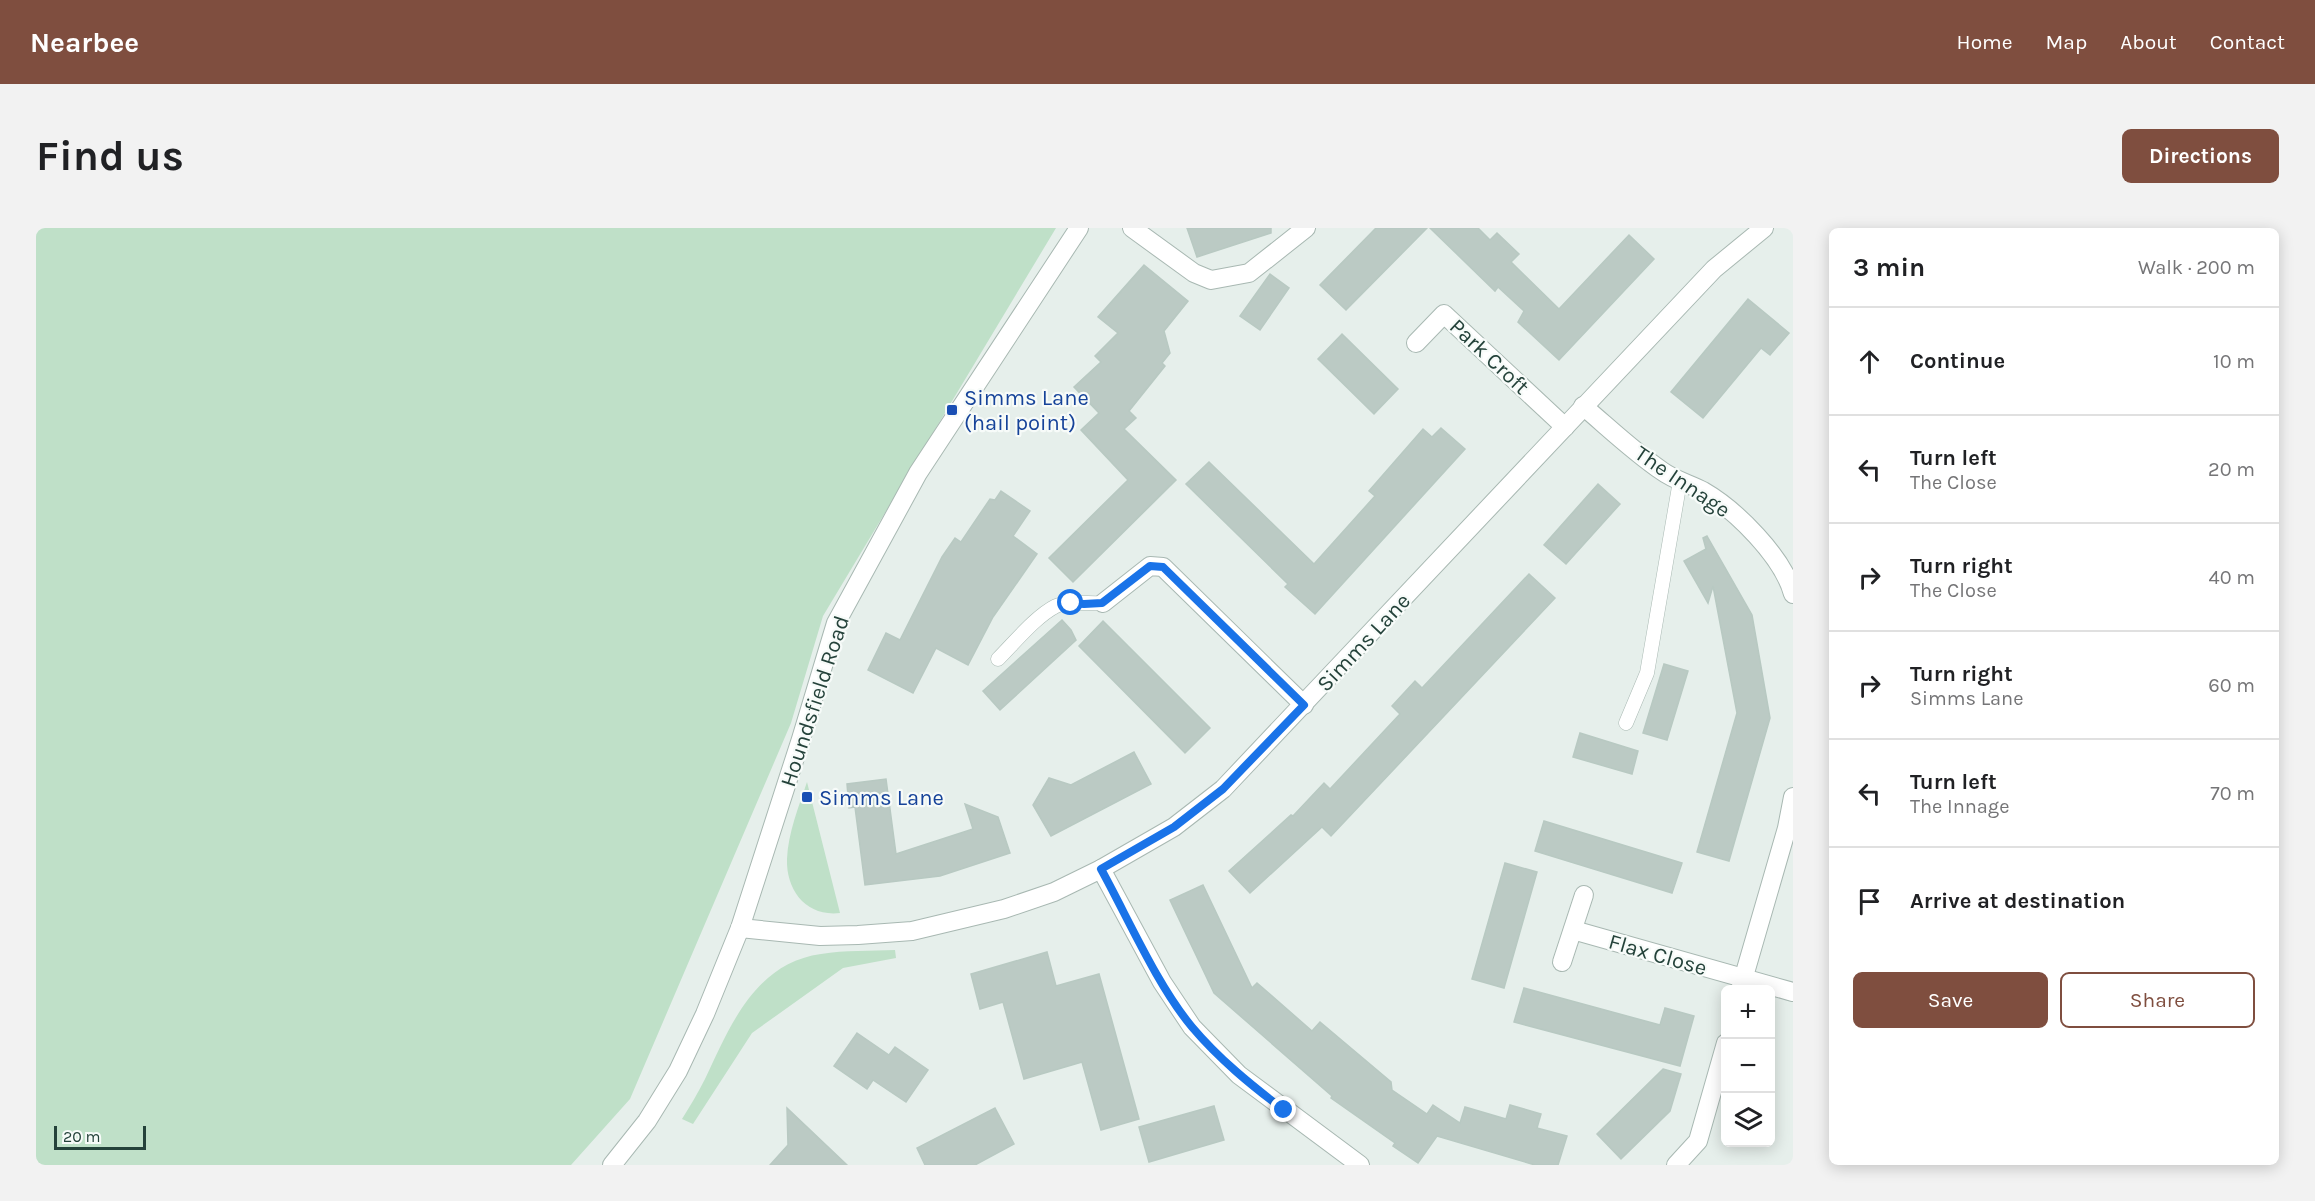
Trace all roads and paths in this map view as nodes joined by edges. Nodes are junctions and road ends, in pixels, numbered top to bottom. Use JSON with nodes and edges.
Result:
{"nodes":[{"id":1,"x":1079,"y":228,"type":"edge"},
{"id":2,"x":1132,"y":228,"type":"edge"},
{"id":3,"x":1306,"y":228,"type":"edge"},
{"id":4,"x":1764,"y":228,"type":"edge"},
{"id":5,"x":1416,"y":343,"type":"dead end"},
{"id":6,"x":1583,"y":406,"type":"junction"},
{"id":7,"x":1565,"y":427,"type":"junction"},
{"id":8,"x":1680,"y":481,"type":"junction"},
{"id":9,"x":1793,"y":594,"type":"edge"},
{"id":10,"x":1102,"y":603,"type":"joint"},
{"id":11,"x":998,"y":659,"type":"dead end"},
{"id":12,"x":1304,"y":705,"type":"junction"},
{"id":13,"x":1626,"y":723,"type":"dead end"},
{"id":14,"x":1793,"y":797,"type":"edge"},
{"id":15,"x":1101,"y":869,"type":"junction"},
{"id":16,"x":1584,"y":895,"type":"dead end"},
{"id":17,"x":740,"y":928,"type":"junction"},
{"id":18,"x":1573,"y":930,"type":"junction"},
{"id":19,"x":1562,"y":962,"type":"dead end"},
{"id":20,"x":1741,"y":984,"type":"edge"},
{"id":21,"x":1793,"y":992,"type":"edge"},
{"id":22,"x":1721,"y":1058,"type":"edge"},
{"id":23,"x":612,"y":1165,"type":"edge"},
{"id":24,"x":1360,"y":1165,"type":"edge"},
{"id":25,"x":1676,"y":1165,"type":"edge"}],
"edges":[{"from":1,"to":17,"type":"street","name":"Houndsfield Road"},
{"from":2,"to":3,"type":"street"},
{"from":4,"to":6,"type":"street","name":"Simms Lane"},
{"from":5,"to":7,"type":"street","name":"Park Croft"},
{"from":6,"to":7,"type":"street","name":"Simms Lane"},
{"from":6,"to":8,"type":"street","name":"The Innage"},
{"from":7,"to":12,"type":"street","name":"Simms Lane"},
{"from":8,"to":9,"type":"street","name":"The Innage"},
{"from":8,"to":13,"type":"lane"},
{"from":10,"to":11,"type":"lane"},
{"from":10,"to":12,"type":"street"},
{"from":12,"to":15,"type":"street","name":"Simms Lane"},
{"from":14,"to":20,"type":"street"},
{"from":15,"to":17,"type":"street","name":"Simms Lane"},
{"from":15,"to":24,"type":"street"},
{"from":16,"to":18,"type":"street"},
{"from":17,"to":23,"type":"street","name":"Houndsfield Road"},
{"from":18,"to":19,"type":"street"},
{"from":18,"to":20,"type":"street","name":"Flax Close"},
{"from":20,"to":21,"type":"street","name":"Flax Close"},
{"from":22,"to":25,"type":"street"}]}
